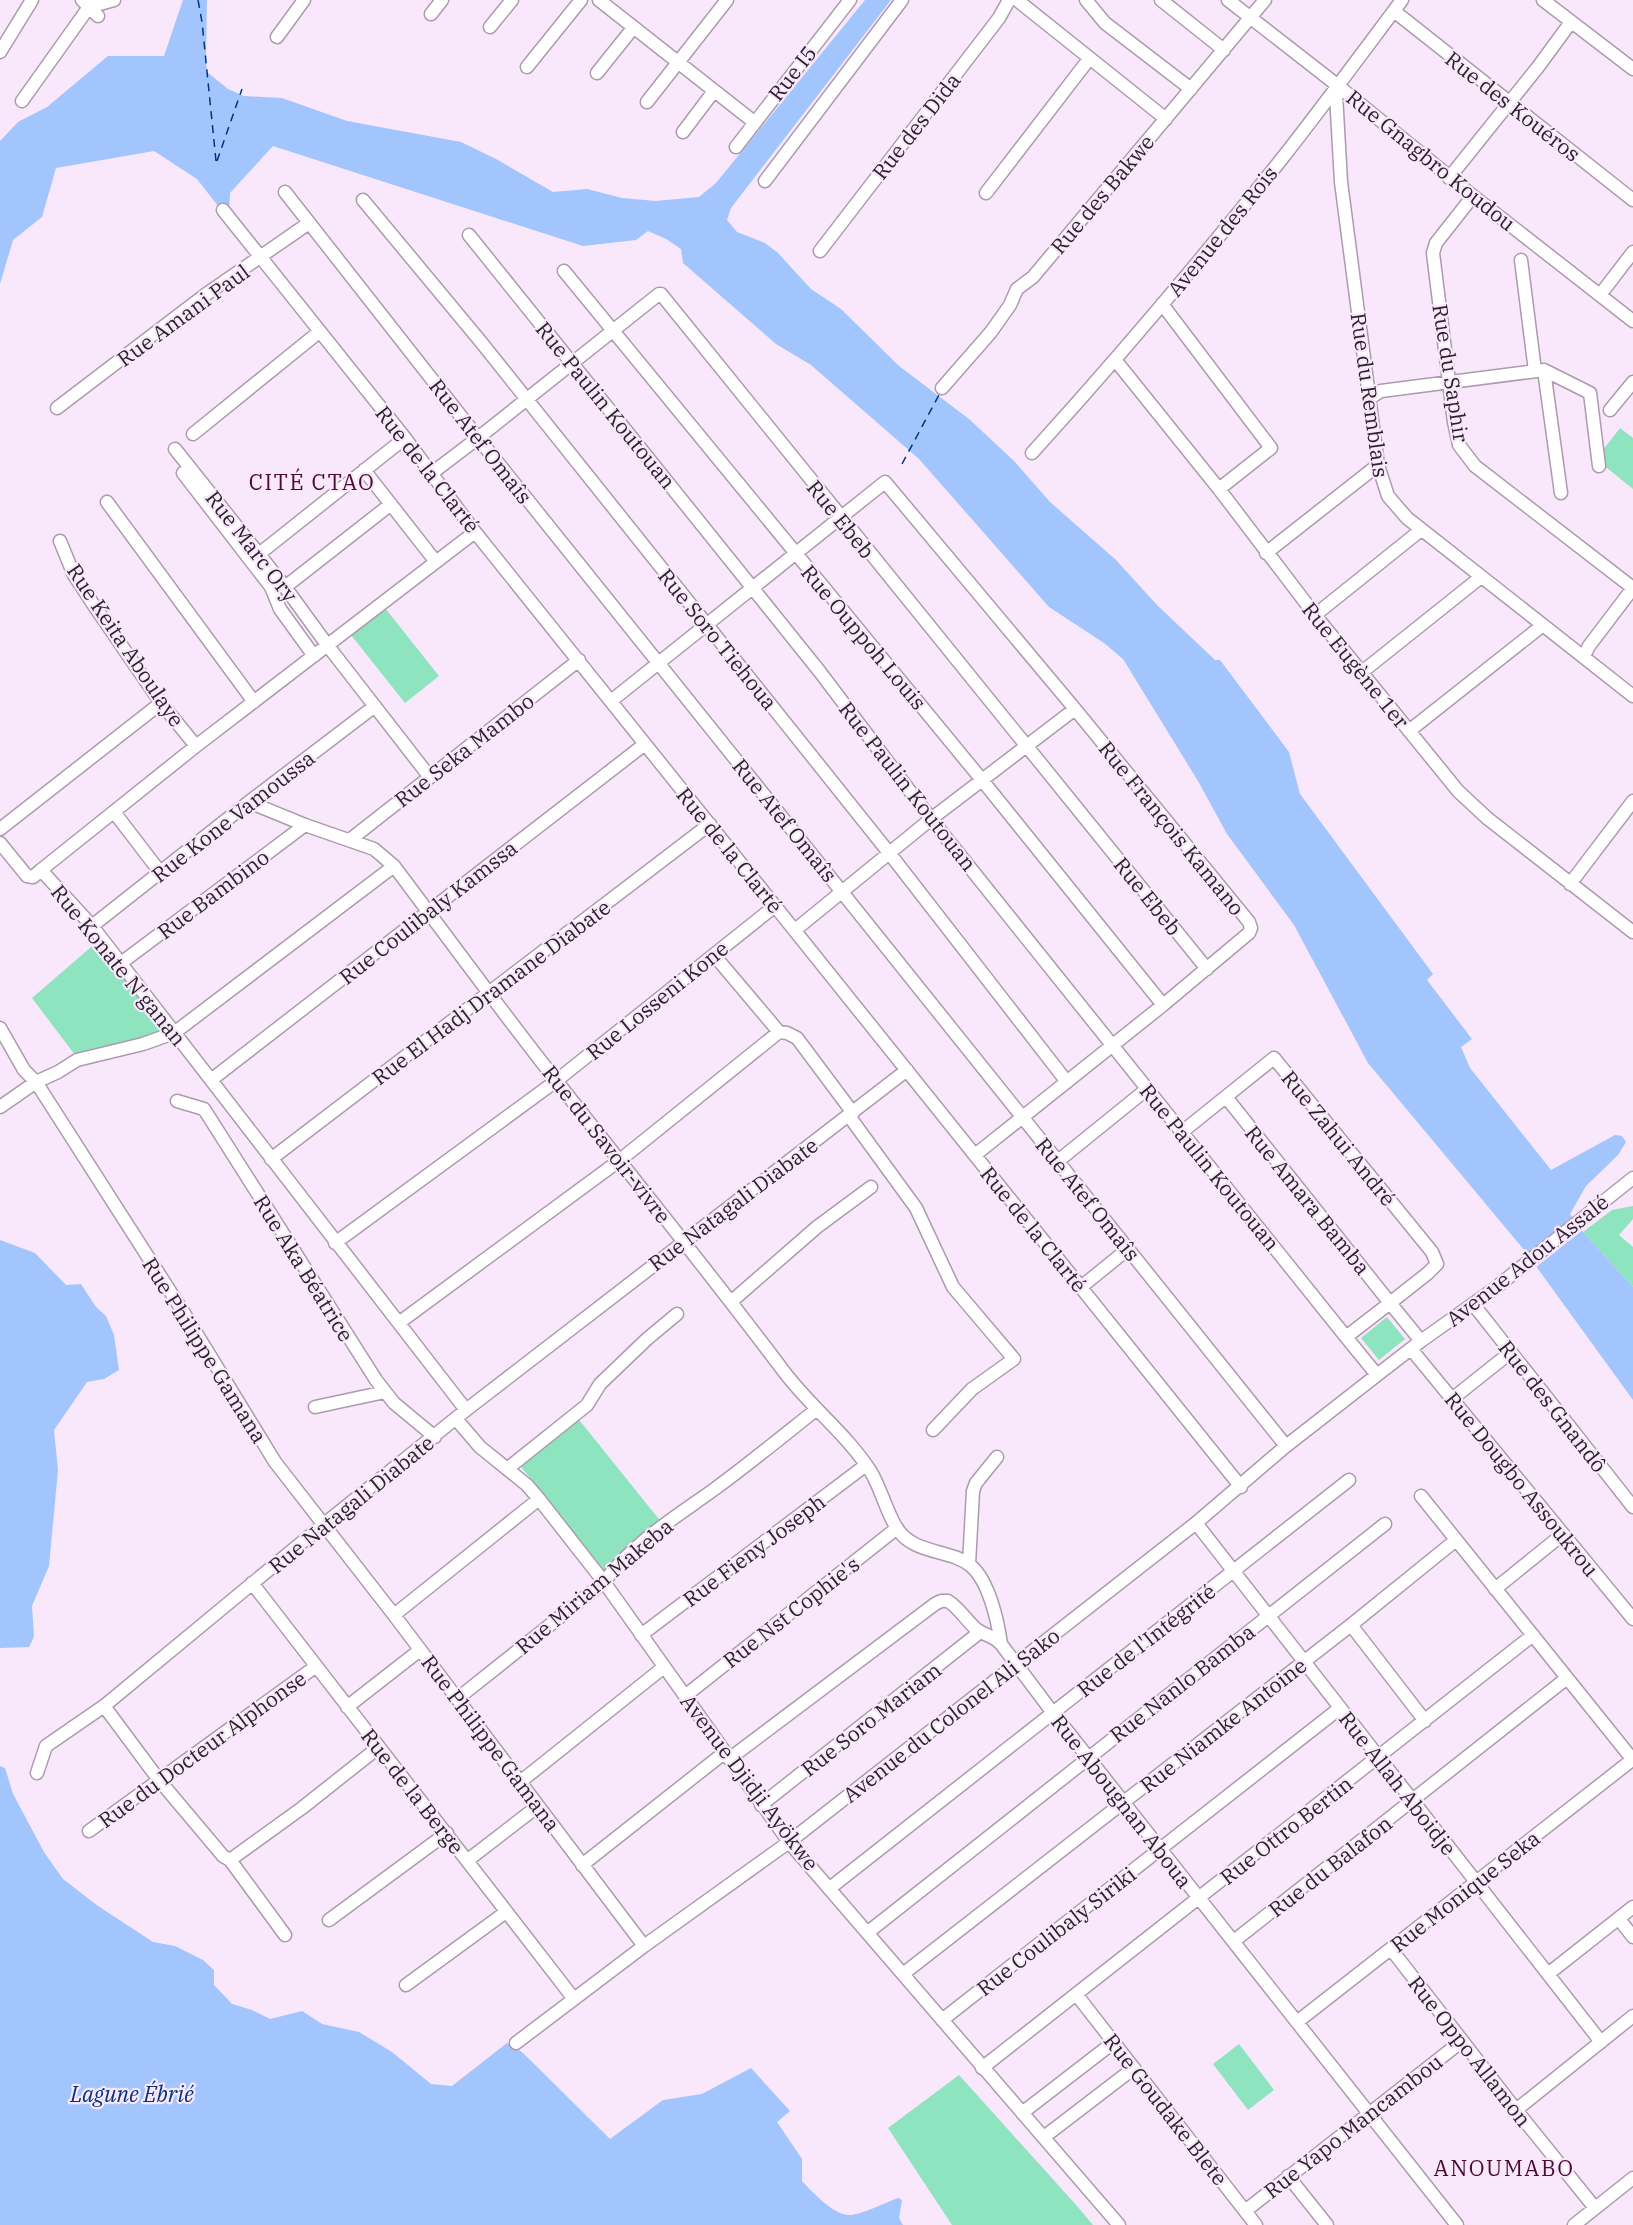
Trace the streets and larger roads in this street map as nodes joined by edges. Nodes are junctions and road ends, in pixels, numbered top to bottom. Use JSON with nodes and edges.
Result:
{"nodes":[{"id":1,"x":32,"y":0,"type":"edge"},
{"id":2,"x":114,"y":0,"type":"edge"},
{"id":3,"x":304,"y":0,"type":"edge"},
{"id":4,"x":442,"y":0,"type":"edge"},
{"id":5,"x":512,"y":0,"type":"edge"},
{"id":6,"x":581,"y":0,"type":"edge"},
{"id":7,"x":599,"y":0,"type":"edge"},
{"id":8,"x":727,"y":0,"type":"edge"},
{"id":9,"x":850,"y":0,"type":"edge"},
{"id":10,"x":902,"y":0,"type":"edge"},
{"id":11,"x":1010,"y":0,"type":"edge"},
{"id":12,"x":1017,"y":0,"type":"edge"},
{"id":13,"x":1086,"y":0,"type":"edge"},
{"id":14,"x":1161,"y":0,"type":"edge"},
{"id":15,"x":1228,"y":0,"type":"edge"},
{"id":16,"x":1265,"y":0,"type":"edge"},
{"id":17,"x":1402,"y":0,"type":"edge"},
{"id":18,"x":1543,"y":0,"type":"edge"},
{"id":19,"x":90,"y":7,"type":"edge"},
{"id":20,"x":1394,"y":11,"type":"junction"},
{"id":21,"x":431,"y":14,"type":"dead end"},
{"id":22,"x":1251,"y":18,"type":"junction"},
{"id":23,"x":1571,"y":22,"type":"junction"},
{"id":24,"x":490,"y":27,"type":"dead end"},
{"id":25,"x":633,"y":28,"type":"junction"},
{"id":26,"x":277,"y":37,"type":"dead end"},
{"id":27,"x":1224,"y":50,"type":"junction"},
{"id":28,"x":0,"y":52,"type":"edge"},
{"id":29,"x":1089,"y":59,"type":"junction"},
{"id":30,"x":678,"y":63,"type":"junction"},
{"id":31,"x":527,"y":67,"type":"dead end"},
{"id":32,"x":1633,"y":69,"type":"edge"},
{"id":33,"x":597,"y":72,"type":"dead end"},
{"id":34,"x":1337,"y":85,"type":"junction"},
{"id":35,"x":1191,"y":89,"type":"junction"},
{"id":36,"x":714,"y":91,"type":"junction"},
{"id":37,"x":22,"y":101,"type":"dead end"},
{"id":38,"x":647,"y":102,"type":"dead end"},
{"id":39,"x":1509,"y":102,"type":"junction"},
{"id":40,"x":1166,"y":119,"type":"junction"},
{"id":41,"x":754,"y":122,"type":"junction"},
{"id":42,"x":683,"y":132,"type":"dead end"},
{"id":43,"x":736,"y":147,"type":"dead end"},
{"id":44,"x":1449,"y":178,"type":"junction"},
{"id":45,"x":765,"y":181,"type":"dead end"},
{"id":46,"x":285,"y":192,"type":"dead end"},
{"id":47,"x":986,"y":193,"type":"dead end"},
{"id":48,"x":1473,"y":196,"type":"junction"},
{"id":49,"x":363,"y":200,"type":"dead end"},
{"id":50,"x":1633,"y":200,"type":"edge"},
{"id":51,"x":223,"y":210,"type":"dead end"},
{"id":52,"x":309,"y":223,"type":"junction"},
{"id":53,"x":470,"y":235,"type":"dead end"},
{"id":54,"x":820,"y":250,"type":"dead end"},
{"id":55,"x":1633,"y":252,"type":"edge"},
{"id":56,"x":260,"y":258,"type":"junction"},
{"id":57,"x":1521,"y":260,"type":"dead end"},
{"id":58,"x":564,"y":271,"type":"dead end"},
{"id":59,"x":1600,"y":296,"type":"junction"},
{"id":60,"x":1162,"y":304,"type":"junction"},
{"id":61,"x":1633,"y":321,"type":"edge"},
{"id":62,"x":614,"y":330,"type":"junction"},
{"id":63,"x":319,"y":332,"type":"junction"},
{"id":64,"x":1116,"y":361,"type":"junction"},
{"id":65,"x":573,"y":362,"type":"junction"},
{"id":66,"x":1540,"y":371,"type":"junction"},
{"id":67,"x":1633,"y":382,"type":"edge"},
{"id":68,"x":1449,"y":383,"type":"junction"},
{"id":69,"x":942,"y":388,"type":"dead end"},
{"id":70,"x":1370,"y":398,"type":"junction"},
{"id":71,"x":525,"y":400,"type":"junction"},
{"id":72,"x":57,"y":408,"type":"dead end"},
{"id":73,"x":1610,"y":410,"type":"dead end"},
{"id":74,"x":193,"y":434,"type":"dead end"},
{"id":75,"x":405,"y":438,"type":"junction"},
{"id":76,"x":478,"y":438,"type":"junction"},
{"id":77,"x":175,"y":449,"type":"dead end"},
{"id":78,"x":1032,"y":453,"type":"dead end"},
{"id":79,"x":1378,"y":465,"type":"junction"},
{"id":80,"x":1599,"y":466,"type":"dead end"},
{"id":81,"x":364,"y":470,"type":"junction"},
{"id":82,"x":183,"y":473,"type":"dead end"},
{"id":83,"x":432,"y":473,"type":"junction"},
{"id":84,"x":1219,"y":489,"type":"junction"},
{"id":85,"x":1562,"y":493,"type":"dead end"},
{"id":86,"x":108,"y":502,"type":"dead end"},
{"id":87,"x":391,"y":504,"type":"junction"},
{"id":88,"x":841,"y":518,"type":"junction"},
{"id":89,"x":1421,"y":530,"type":"junction"},
{"id":90,"x":475,"y":531,"type":"junction"},
{"id":91,"x":60,"y":541,"type":"dead end"},
{"id":92,"x":1266,"y":553,"type":"junction"},
{"id":93,"x":259,"y":554,"type":"junction"},
{"id":94,"x":796,"y":554,"type":"junction"},
{"id":95,"x":436,"y":561,"type":"junction"},
{"id":96,"x":1481,"y":577,"type":"junction"},
{"id":97,"x":285,"y":587,"type":"junction"},
{"id":98,"x":1633,"y":588,"type":"edge"},
{"id":99,"x":753,"y":589,"type":"junction"},
{"id":100,"x":1315,"y":615,"type":"junction"},
{"id":101,"x":707,"y":626,"type":"junction"},
{"id":102,"x":1543,"y":626,"type":"junction"},
{"id":103,"x":328,"y":646,"type":"junction"},
{"id":104,"x":314,"y":656,"type":"junction"},
{"id":105,"x":1584,"y":656,"type":"junction"},
{"id":106,"x":579,"y":660,"type":"junction"},
{"id":107,"x":658,"y":663,"type":"junction"},
{"id":108,"x":1362,"y":672,"type":"junction"},
{"id":109,"x":1633,"y":696,"type":"edge"},
{"id":110,"x":611,"y":701,"type":"junction"},
{"id":111,"x":254,"y":702,"type":"junction"},
{"id":112,"x":161,"y":703,"type":"junction"},
{"id":113,"x":375,"y":706,"type":"junction"},
{"id":114,"x":1075,"y":709,"type":"junction"},
{"id":115,"x":1409,"y":731,"type":"junction"},
{"id":116,"x":645,"y":744,"type":"junction"},
{"id":117,"x":1027,"y":745,"type":"junction"},
{"id":118,"x":196,"y":746,"type":"junction"},
{"id":119,"x":429,"y":776,"type":"junction"},
{"id":120,"x":982,"y":780,"type":"junction"},
{"id":121,"x":1633,"y":801,"type":"edge"},
{"id":122,"x":249,"y":802,"type":"junction"},
{"id":123,"x":114,"y":812,"type":"junction"},
{"id":124,"x":1628,"y":818,"type":"edge"},
{"id":125,"x":932,"y":819,"type":"junction"},
{"id":126,"x":710,"y":824,"type":"junction"},
{"id":127,"x":304,"y":825,"type":"junction"},
{"id":128,"x":0,"y":829,"type":"edge"},
{"id":129,"x":351,"y":839,"type":"junction"},
{"id":130,"x":0,"y":843,"type":"edge"},
{"id":131,"x":890,"y":854,"type":"junction"},
{"id":132,"x":394,"y":866,"type":"junction"},
{"id":133,"x":41,"y":870,"type":"junction"},
{"id":134,"x":160,"y":872,"type":"junction"},
{"id":135,"x":1570,"y":884,"type":"junction"},
{"id":136,"x":842,"y":892,"type":"junction"},
{"id":137,"x":776,"y":906,"type":"junction"},
{"id":138,"x":428,"y":912,"type":"junction"},
{"id":139,"x":92,"y":926,"type":"junction"},
{"id":140,"x":795,"y":930,"type":"junction"},
{"id":141,"x":1633,"y":932,"type":"edge"},
{"id":142,"x":714,"y":955,"type":"junction"},
{"id":143,"x":121,"y":963,"type":"junction"},
{"id":144,"x":1207,"y":969,"type":"junction"},
{"id":145,"x":490,"y":992,"type":"junction"},
{"id":146,"x":1163,"y":1005,"type":"junction"},
{"id":147,"x":0,"y":1028,"type":"edge"},
{"id":148,"x":780,"y":1032,"type":"junction"},
{"id":149,"x":174,"y":1033,"type":"junction"},
{"id":150,"x":1112,"y":1045,"type":"junction"},
{"id":151,"x":907,"y":1070,"type":"junction"},
{"id":152,"x":211,"y":1080,"type":"junction"},
{"id":153,"x":556,"y":1081,"type":"junction"},
{"id":154,"x":36,"y":1082,"type":"junction"},
{"id":155,"x":1067,"y":1082,"type":"junction"},
{"id":156,"x":1147,"y":1089,"type":"junction"},
{"id":157,"x":1226,"y":1097,"type":"junction"},
{"id":158,"x":177,"y":1101,"type":"dead end"},
{"id":159,"x":0,"y":1107,"type":"edge"},
{"id":160,"x":851,"y":1114,"type":"junction"},
{"id":161,"x":1022,"y":1117,"type":"junction"},
{"id":162,"x":1182,"y":1132,"type":"junction"},
{"id":163,"x":975,"y":1155,"type":"junction"},
{"id":164,"x":271,"y":1159,"type":"junction"},
{"id":165,"x":620,"y":1160,"type":"junction"},
{"id":166,"x":1058,"y":1161,"type":"junction"},
{"id":167,"x":1633,"y":1178,"type":"edge"},
{"id":168,"x":871,"y":1187,"type":"dead end"},
{"id":169,"x":684,"y":1241,"type":"junction"},
{"id":170,"x":335,"y":1243,"type":"junction"},
{"id":171,"x":1128,"y":1249,"type":"junction"},
{"id":172,"x":1081,"y":1287,"type":"junction"},
{"id":173,"x":732,"y":1301,"type":"junction"},
{"id":174,"x":1390,"y":1303,"type":"junction"},
{"id":175,"x":1473,"y":1304,"type":"junction"},
{"id":176,"x":677,"y":1314,"type":"dead end"},
{"id":177,"x":400,"y":1322,"type":"junction"},
{"id":178,"x":1346,"y":1337,"type":"junction"},
{"id":179,"x":1421,"y":1341,"type":"junction"},
{"id":180,"x":1411,"y":1349,"type":"junction"},
{"id":181,"x":1511,"y":1352,"type":"junction"},
{"id":182,"x":1377,"y":1375,"type":"junction"},
{"id":183,"x":385,"y":1392,"type":"junction"},
{"id":184,"x":1452,"y":1399,"type":"junction"},
{"id":185,"x":315,"y":1407,"type":"dead end"},
{"id":186,"x":817,"y":1409,"type":"junction"},
{"id":187,"x":466,"y":1410,"type":"junction"},
{"id":188,"x":456,"y":1419,"type":"junction"},
{"id":189,"x":933,"y":1430,"type":"dead end"},
{"id":190,"x":435,"y":1437,"type":"junction"},
{"id":191,"x":1286,"y":1446,"type":"junction"},
{"id":192,"x":997,"y":1457,"type":"dead end"},
{"id":193,"x":866,"y":1465,"type":"junction"},
{"id":194,"x":507,"y":1469,"type":"junction"},
{"id":195,"x":1349,"y":1480,"type":"dead end"},
{"id":196,"x":1241,"y":1487,"type":"junction"},
{"id":197,"x":1421,"y":1496,"type":"dead end"},
{"id":198,"x":539,"y":1499,"type":"junction"},
{"id":199,"x":1633,"y":1507,"type":"edge"},
{"id":200,"x":1196,"y":1523,"type":"junction"},
{"id":201,"x":1385,"y":1524,"type":"dead end"},
{"id":202,"x":323,"y":1525,"type":"junction"},
{"id":203,"x":897,"y":1528,"type":"junction"},
{"id":204,"x":1563,"y":1534,"type":"junction"},
{"id":205,"x":1456,"y":1540,"type":"junction"},
{"id":206,"x":969,"y":1564,"type":"junction"},
{"id":207,"x":1233,"y":1572,"type":"junction"},
{"id":208,"x":604,"y":1582,"type":"junction"},
{"id":209,"x":252,"y":1583,"type":"junction"},
{"id":210,"x":1495,"y":1589,"type":"junction"},
{"id":211,"x":394,"y":1615,"type":"junction"},
{"id":212,"x":1268,"y":1616,"type":"junction"},
{"id":213,"x":1633,"y":1619,"type":"edge"},
{"id":214,"x":1351,"y":1625,"type":"junction"},
{"id":215,"x":980,"y":1632,"type":"junction"},
{"id":216,"x":642,"y":1635,"type":"junction"},
{"id":217,"x":1533,"y":1635,"type":"junction"},
{"id":218,"x":1001,"y":1644,"type":"junction"},
{"id":219,"x":420,"y":1650,"type":"junction"},
{"id":220,"x":1304,"y":1662,"type":"junction"},
{"id":221,"x":664,"y":1666,"type":"junction"},
{"id":222,"x":1016,"y":1666,"type":"junction"},
{"id":223,"x":315,"y":1667,"type":"junction"},
{"id":224,"x":1567,"y":1678,"type":"junction"},
{"id":225,"x":685,"y":1696,"type":"junction"},
{"id":226,"x":457,"y":1699,"type":"junction"},
{"id":227,"x":104,"y":1706,"type":"junction"},
{"id":228,"x":347,"y":1707,"type":"junction"},
{"id":229,"x":1340,"y":1708,"type":"junction"},
{"id":230,"x":1053,"y":1713,"type":"junction"},
{"id":231,"x":1425,"y":1721,"type":"junction"},
{"id":232,"x":379,"y":1747,"type":"junction"},
{"id":233,"x":727,"y":1756,"type":"junction"},
{"id":234,"x":1088,"y":1758,"type":"junction"},
{"id":235,"x":1379,"y":1758,"type":"junction"},
{"id":236,"x":1633,"y":1760,"type":"edge"},
{"id":237,"x":37,"y":1773,"type":"dead end"},
{"id":238,"x":159,"y":1780,"type":"junction"},
{"id":239,"x":520,"y":1782,"type":"junction"},
{"id":240,"x":1412,"y":1801,"type":"junction"},
{"id":241,"x":1123,"y":1802,"type":"junction"},
{"id":242,"x":761,"y":1805,"type":"junction"},
{"id":243,"x":538,"y":1806,"type":"junction"},
{"id":244,"x":89,"y":1831,"type":"dead end"},
{"id":245,"x":447,"y":1833,"type":"junction"},
{"id":246,"x":789,"y":1842,"type":"junction"},
{"id":247,"x":1160,"y":1849,"type":"junction"},
{"id":248,"x":230,"y":1860,"type":"junction"},
{"id":249,"x":468,"y":1860,"type":"junction"},
{"id":250,"x":582,"y":1865,"type":"junction"},
{"id":251,"x":1476,"y":1882,"type":"junction"},
{"id":252,"x":830,"y":1888,"type":"junction"},
{"id":253,"x":1199,"y":1899,"type":"junction"},
{"id":254,"x":1633,"y":1907,"type":"edge"},
{"id":255,"x":506,"y":1912,"type":"junction"},
{"id":256,"x":1618,"y":1919,"type":"junction"},
{"id":257,"x":329,"y":1920,"type":"dead end"},
{"id":258,"x":867,"y":1933,"type":"junction"},
{"id":259,"x":285,"y":1935,"type":"dead end"},
{"id":260,"x":1633,"y":1937,"type":"edge"},
{"id":261,"x":1234,"y":1941,"type":"junction"},
{"id":262,"x":644,"y":1946,"type":"junction"},
{"id":263,"x":1391,"y":1949,"type":"junction"},
{"id":264,"x":903,"y":1974,"type":"junction"},
{"id":265,"x":1548,"y":1974,"type":"junction"},
{"id":266,"x":406,"y":1985,"type":"dead end"},
{"id":267,"x":1076,"y":1994,"type":"junction"},
{"id":268,"x":574,"y":2000,"type":"junction"},
{"id":269,"x":1633,"y":2016,"type":"edge"},
{"id":270,"x":942,"y":2020,"type":"junction"},
{"id":271,"x":1297,"y":2022,"type":"junction"},
{"id":272,"x":1462,"y":2041,"type":"junction"},
{"id":273,"x":1114,"y":2042,"type":"junction"},
{"id":274,"x":1601,"y":2042,"type":"junction"},
{"id":275,"x":516,"y":2043,"type":"dead end"},
{"id":276,"x":982,"y":2068,"type":"junction"},
{"id":277,"x":1134,"y":2068,"type":"junction"},
{"id":278,"x":1516,"y":2110,"type":"junction"},
{"id":279,"x":1022,"y":2113,"type":"junction"},
{"id":280,"x":1368,"y":2113,"type":"junction"},
{"id":281,"x":1044,"y":2137,"type":"junction"},
{"id":282,"x":1288,"y":2176,"type":"junction"},
{"id":283,"x":1633,"y":2178,"type":"edge"},
{"id":284,"x":1595,"y":2208,"type":"junction"},
{"id":285,"x":1245,"y":2211,"type":"junction"},
{"id":286,"x":1119,"y":2225,"type":"edge"},
{"id":287,"x":1256,"y":2225,"type":"edge"},
{"id":288,"x":1326,"y":2225,"type":"edge"},
{"id":289,"x":1457,"y":2225,"type":"edge"},
{"id":290,"x":1574,"y":2225,"type":"edge"}],
"edges":[{"from":1,"to":28,"type":"street"},
{"from":2,"to":19,"type":"street"},
{"from":3,"to":26,"type":"street"},
{"from":4,"to":21,"type":"street"},
{"from":5,"to":24,"type":"street"},
{"from":6,"to":31,"type":"street"},
{"from":7,"to":25,"type":"street"},
{"from":8,"to":30,"type":"street"},
{"from":9,"to":41,"type":"street","name":"Rue I5"},
{"from":10,"to":45,"type":"street"},
{"from":11,"to":54,"type":"street","name":"Rue des Dida"},
{"from":12,"to":29,"type":"street"},
{"from":13,"to":35,"type":"street"},
{"from":14,"to":27,"type":"street"},
{"from":15,"to":22,"type":"street","name":"Rue Gnagbro Koudou"},
{"from":16,"to":22,"type":"street","name":"Rue des Bakwe"},
{"from":17,"to":20,"type":"street","name":"Avenue des Rois"},
{"from":18,"to":23,"type":"street"},
{"from":19,"to":37,"type":"street"},
{"from":20,"to":34,"type":"street","name":"Avenue des Rois"},
{"from":20,"to":39,"type":"street","name":"Rue des Kouéros"},
{"from":22,"to":27,"type":"street","name":"Rue des Bakwe"},
{"from":22,"to":34,"type":"street","name":"Rue Gnagbro Koudou"},
{"from":23,"to":32,"type":"street"},
{"from":23,"to":39,"type":"street"},
{"from":25,"to":30,"type":"street"},
{"from":25,"to":33,"type":"street"},
{"from":27,"to":35,"type":"street","name":"Rue des Bakwe"},
{"from":29,"to":40,"type":"street"},
{"from":29,"to":47,"type":"street"},
{"from":30,"to":36,"type":"street"},
{"from":30,"to":38,"type":"street"},
{"from":34,"to":44,"type":"street","name":"Rue Gnagbro Koudou"},
{"from":34,"to":60,"type":"street","name":"Avenue des Rois"},
{"from":34,"to":70,"type":"street","name":"Rue du Remblais"},
{"from":35,"to":40,"type":"street","name":"Rue des Bakwe"},
{"from":36,"to":41,"type":"street"},
{"from":36,"to":42,"type":"street"},
{"from":39,"to":44,"type":"street"},
{"from":39,"to":50,"type":"street","name":"Rue des Kouéros"},
{"from":40,"to":69,"type":"street","name":"Rue des Bakwe"},
{"from":41,"to":43,"type":"street","name":"Rue I5"},
{"from":44,"to":48,"type":"street","name":"Rue Gnagbro Koudou"},
{"from":46,"to":52,"type":"street","name":"Rue Atef Omaîs"},
{"from":48,"to":59,"type":"street","name":"Rue Gnagbro Koudou"},
{"from":48,"to":68,"type":"street","name":"Rue du Saphir"},
{"from":49,"to":71,"type":"street","name":"Rue Soro Tiehoua"},
{"from":51,"to":56,"type":"street","name":"Rue de la Clarté"},
{"from":52,"to":56,"type":"street","name":"Rue Amani Paul"},
{"from":52,"to":76,"type":"street","name":"Rue Atef Omaîs"},
{"from":53,"to":65,"type":"street","name":"Rue Paulin Koutouan"},
{"from":55,"to":59,"type":"street"},
{"from":56,"to":63,"type":"street","name":"Rue de la Clarté"},
{"from":56,"to":72,"type":"street","name":"Rue Amani Paul"},
{"from":57,"to":66,"type":"street"},
{"from":58,"to":62,"type":"street","name":"Rue Ouppoh Louis"},
{"from":59,"to":61,"type":"street","name":"Rue Gnagbro Koudou"},
{"from":60,"to":64,"type":"street","name":"Avenue des Rois"},
{"from":60,"to":84,"type":"street"},
{"from":62,"to":65,"type":"street","name":"Rue Ebeb"},
{"from":62,"to":88,"type":"street","name":"Rue Ebeb"},
{"from":62,"to":94,"type":"street","name":"Rue Ouppoh Louis"},
{"from":63,"to":74,"type":"street"},
{"from":63,"to":75,"type":"street","name":"Rue de la Clarté"},
{"from":64,"to":78,"type":"street","name":"Avenue des Rois"},
{"from":64,"to":84,"type":"street","name":"Rue Eugène 1er"},
{"from":65,"to":71,"type":"street","name":"Rue Ebeb"},
{"from":65,"to":99,"type":"street","name":"Rue Paulin Koutouan"},
{"from":66,"to":68,"type":"street"},
{"from":66,"to":80,"type":"street"},
{"from":66,"to":85,"type":"street"},
{"from":67,"to":73,"type":"street"},
{"from":68,"to":70,"type":"street"},
{"from":68,"to":98,"type":"street","name":"Rue du Saphir"},
{"from":70,"to":79,"type":"street","name":"Rue du Remblais"},
{"from":71,"to":76,"type":"street","name":"Rue Ebeb"},
{"from":71,"to":101,"type":"street","name":"Rue Soro Tiehoua"},
{"from":75,"to":81,"type":"street"},
{"from":75,"to":83,"type":"street","name":"Rue de la Clarté"},
{"from":76,"to":83,"type":"street","name":"Rue Ebeb"},
{"from":76,"to":107,"type":"street","name":"Rue Atef Omaîs"},
{"from":77,"to":93,"type":"street","name":"Rue Marc Ory"},
{"from":79,"to":89,"type":"street","name":"Rue du Remblais"},
{"from":79,"to":92,"type":"street"},
{"from":81,"to":87,"type":"street"},
{"from":81,"to":93,"type":"street"},
{"from":82,"to":104,"type":"street"},
{"from":83,"to":90,"type":"street","name":"Rue de la Clarté"},
{"from":84,"to":92,"type":"street","name":"Rue Eugène 1er"},
{"from":86,"to":111,"type":"street"},
{"from":87,"to":95,"type":"street"},
{"from":87,"to":97,"type":"street"},
{"from":88,"to":94,"type":"street"},
{"from":88,"to":114,"type":"street","name":"Rue François Kamano"},
{"from":88,"to":117,"type":"street","name":"Rue Ebeb"},
{"from":89,"to":96,"type":"street","name":"Rue du Remblais"},
{"from":89,"to":100,"type":"street"},
{"from":90,"to":95,"type":"street","name":"Rue Konate N'ganan"},
{"from":90,"to":106,"type":"street","name":"Rue de la Clarté"},
{"from":91,"to":112,"type":"street","name":"Rue Keita Aboulaye"},
{"from":92,"to":100,"type":"street","name":"Rue Eugène 1er"},
{"from":93,"to":97,"type":"street","name":"Rue Marc Ory"},
{"from":94,"to":99,"type":"street"},
{"from":94,"to":120,"type":"street","name":"Rue Ouppoh Louis"},
{"from":95,"to":103,"type":"street","name":"Rue Konate N'ganan"},
{"from":96,"to":102,"type":"street","name":"Rue du Remblais"},
{"from":96,"to":108,"type":"street"},
{"from":97,"to":103,"type":"street","name":"Rue Marc Ory"},
{"from":98,"to":105,"type":"street"},
{"from":99,"to":101,"type":"street"},
{"from":99,"to":125,"type":"street","name":"Rue Paulin Koutouan"},
{"from":100,"to":108,"type":"street","name":"Rue Eugène 1er"},
{"from":101,"to":107,"type":"street"},
{"from":101,"to":131,"type":"street","name":"Rue Soro Tiehoua"},
{"from":102,"to":105,"type":"street","name":"Rue du Remblais"},
{"from":102,"to":115,"type":"street"},
{"from":103,"to":104,"type":"street","name":"Rue Konate N'ganan"},
{"from":103,"to":113,"type":"street","name":"Rue Marc Ory"},
{"from":104,"to":111,"type":"street","name":"Rue Konate N'ganan"},
{"from":105,"to":109,"type":"street","name":"Rue du Remblais"},
{"from":106,"to":110,"type":"street","name":"Rue de la Clarté"},
{"from":106,"to":119,"type":"street","name":"Rue Seka Mambo"},
{"from":107,"to":110,"type":"street"},
{"from":107,"to":136,"type":"street","name":"Rue Atef Omaîs"},
{"from":108,"to":115,"type":"street","name":"Rue Eugène 1er"},
{"from":110,"to":116,"type":"street","name":"Rue de la Clarté"},
{"from":111,"to":118,"type":"street","name":"Rue Konate N'ganan"},
{"from":112,"to":118,"type":"street","name":"Rue Keita Aboulaye"},
{"from":112,"to":128,"type":"street"},
{"from":113,"to":119,"type":"street","name":"Rue Marc Ory"},
{"from":113,"to":122,"type":"street","name":"Rue Kone Vamoussa"},
{"from":114,"to":117,"type":"street"},
{"from":114,"to":144,"type":"street","name":"Rue François Kamano"},
{"from":115,"to":135,"type":"street","name":"Rue Eugène 1er"},
{"from":116,"to":126,"type":"street","name":"Rue de la Clarté"},
{"from":116,"to":138,"type":"street","name":"Rue Coulibaly Kamssa"},
{"from":117,"to":120,"type":"street"},
{"from":117,"to":144,"type":"street","name":"Rue Ebeb"},
{"from":118,"to":123,"type":"street","name":"Rue Konate N'ganan"},
{"from":119,"to":129,"type":"street","name":"Rue Seka Mambo"},
{"from":120,"to":125,"type":"street"},
{"from":120,"to":146,"type":"street","name":"Rue Ouppoh Louis"},
{"from":121,"to":124,"type":"street"},
{"from":122,"to":127,"type":"street","name":"Rue du Savoir-vivre"},
{"from":122,"to":134,"type":"street","name":"Rue Kone Vamoussa"},
{"from":123,"to":133,"type":"street","name":"Rue Konate N'ganan"},
{"from":123,"to":134,"type":"street"},
{"from":124,"to":135,"type":"street"},
{"from":125,"to":131,"type":"street"},
{"from":125,"to":150,"type":"street","name":"Rue Paulin Koutouan"},
{"from":126,"to":137,"type":"street","name":"Rue de la Clarté"},
{"from":126,"to":145,"type":"street","name":"Rue El Hadj Dramane Diabate"},
{"from":127,"to":129,"type":"street","name":"Rue du Savoir-vivre"},
{"from":127,"to":143,"type":"street","name":"Rue Bambino"},
{"from":129,"to":132,"type":"street","name":"Rue du Savoir-vivre"},
{"from":130,"to":133,"type":"street"},
{"from":131,"to":136,"type":"street"},
{"from":131,"to":155,"type":"street","name":"Rue Soro Tiehoua"},
{"from":132,"to":138,"type":"street","name":"Rue du Savoir-vivre"},
{"from":132,"to":149,"type":"street"},
{"from":133,"to":139,"type":"street","name":"Rue Konate N'ganan"},
{"from":134,"to":139,"type":"street","name":"Rue Kone Vamoussa"},
{"from":135,"to":141,"type":"street","name":"Rue Eugène 1er"},
{"from":136,"to":140,"type":"street"},
{"from":136,"to":161,"type":"street","name":"Rue Atef Omaîs"},
{"from":137,"to":140,"type":"street","name":"Rue de la Clarté"},
{"from":137,"to":142,"type":"street","name":"Rue Losseni Kone"},
{"from":138,"to":145,"type":"street","name":"Rue du Savoir-vivre"},
{"from":138,"to":152,"type":"street","name":"Rue Coulibaly Kamssa"},
{"from":139,"to":143,"type":"street","name":"Rue Konate N'ganan"},
{"from":140,"to":151,"type":"street","name":"Rue de la Clarté"},
{"from":142,"to":148,"type":"street"},
{"from":142,"to":153,"type":"street","name":"Rue Losseni Kone"},
{"from":143,"to":149,"type":"street","name":"Rue Konate N'ganan"},
{"from":144,"to":146,"type":"street","name":"Rue François Kamano"},
{"from":145,"to":153,"type":"street","name":"Rue du Savoir-vivre"},
{"from":145,"to":164,"type":"street","name":"Rue El Hadj Dramane Diabate"},
{"from":146,"to":150,"type":"street","name":"Rue François Kamano"},
{"from":147,"to":154,"type":"street","name":"Rue Philippe Gamana"},
{"from":148,"to":160,"type":"street"},
{"from":148,"to":165,"type":"street"},
{"from":149,"to":152,"type":"street","name":"Rue Konate N'ganan"},
{"from":149,"to":154,"type":"street"},
{"from":150,"to":155,"type":"street","name":"Rue François Kamano"},
{"from":150,"to":156,"type":"street","name":"Rue Paulin Koutouan"},
{"from":151,"to":160,"type":"street","name":"Rue Natagali Diabate"},
{"from":151,"to":163,"type":"street","name":"Rue de la Clarté"},
{"from":152,"to":164,"type":"street","name":"Rue Konate N'ganan"},
{"from":153,"to":165,"type":"street","name":"Rue du Savoir-vivre"},
{"from":153,"to":170,"type":"street","name":"Rue Losseni Kone"},
{"from":154,"to":159,"type":"street"},
{"from":154,"to":202,"type":"street","name":"Rue Philippe Gamana"},
{"from":155,"to":161,"type":"street","name":"Rue François Kamano"},
{"from":156,"to":162,"type":"street","name":"Rue Paulin Koutouan"},
{"from":156,"to":166,"type":"street"},
{"from":157,"to":162,"type":"street","name":"Rue Zahui André"},
{"from":157,"to":174,"type":"street","name":"Rue Amara Bamba"},
{"from":157,"to":174,"type":"street","name":"Rue Zahui André"},
{"from":158,"to":183,"type":"street","name":"Rue Aka Béatrice"},
{"from":160,"to":169,"type":"street","name":"Rue Natagali Diabate"},
{"from":160,"to":189,"type":"street"},
{"from":161,"to":163,"type":"street","name":"Rue François Kamano"},
{"from":161,"to":166,"type":"street","name":"Rue Atef Omaîs"},
{"from":162,"to":178,"type":"street","name":"Rue Paulin Koutouan"},
{"from":163,"to":172,"type":"street","name":"Rue de la Clarté"},
{"from":164,"to":170,"type":"street","name":"Rue Konate N'ganan"},
{"from":165,"to":169,"type":"street","name":"Rue du Savoir-vivre"},
{"from":165,"to":177,"type":"street"},
{"from":166,"to":171,"type":"street","name":"Rue Atef Omaîs"},
{"from":167,"to":175,"type":"street","name":"Avenue Adou Assalé"},
{"from":168,"to":173,"type":"street"},
{"from":169,"to":173,"type":"street","name":"Rue du Savoir-vivre"},
{"from":169,"to":187,"type":"street","name":"Rue Natagali Diabate"},
{"from":170,"to":177,"type":"street","name":"Rue Konate N'ganan"},
{"from":171,"to":172,"type":"street"},
{"from":171,"to":191,"type":"street","name":"Rue Atef Omaîs"},
{"from":172,"to":196,"type":"street","name":"Rue de la Clarté"},
{"from":173,"to":186,"type":"street","name":"Rue du Savoir-vivre"},
{"from":174,"to":178,"type":"street"},
{"from":174,"to":179,"type":"street","name":"Rue Amara Bamba"},
{"from":175,"to":179,"type":"street","name":"Avenue Adou Assalé"},
{"from":175,"to":181,"type":"street","name":"Rue des Gnandô"},
{"from":176,"to":194,"type":"street"},
{"from":177,"to":187,"type":"street","name":"Rue Konate N'ganan"},
{"from":178,"to":182,"type":"street","name":"Rue Paulin Koutouan"},
{"from":179,"to":180,"type":"street","name":"Avenue Adou Assalé"},
{"from":180,"to":182,"type":"street","name":"Avenue du Colonel Ali Sako"},
{"from":180,"to":184,"type":"street","name":"Rue Dougbo Assoukrou"},
{"from":181,"to":184,"type":"street"},
{"from":181,"to":199,"type":"street","name":"Rue des Gnandô"},
{"from":182,"to":191,"type":"street","name":"Avenue du Colonel Ali Sako"},
{"from":183,"to":185,"type":"street"},
{"from":183,"to":190,"type":"street","name":"Rue Aka Béatrice"},
{"from":184,"to":204,"type":"street","name":"Rue Dougbo Assoukrou"},
{"from":186,"to":193,"type":"street","name":"Rue du Savoir-vivre"},
{"from":186,"to":208,"type":"street","name":"Rue Miriam Makeba"},
{"from":187,"to":188,"type":"street","name":"Rue Natagali Diabate"},
{"from":188,"to":190,"type":"street","name":"Rue Natagali Diabate"},
{"from":188,"to":194,"type":"street","name":"Avenue Djidji Ayökwe"},
{"from":190,"to":202,"type":"street","name":"Rue Natagali Diabate"},
{"from":191,"to":196,"type":"street","name":"Avenue du Colonel Ali Sako"},
{"from":192,"to":206,"type":"street"},
{"from":193,"to":203,"type":"street","name":"Rue du Savoir-vivre"},
{"from":193,"to":216,"type":"street","name":"Rue Fieny Joseph"},
{"from":194,"to":198,"type":"street","name":"Avenue Djidji Ayökwe"},
{"from":195,"to":207,"type":"street","name":"Rue de l'Intégrité"},
{"from":196,"to":200,"type":"street","name":"Avenue du Colonel Ali Sako"},
{"from":197,"to":205,"type":"street"},
{"from":198,"to":208,"type":"street","name":"Avenue Djidji Ayökwe"},
{"from":198,"to":211,"type":"street"},
{"from":200,"to":207,"type":"street","name":"Rue Allah Aboidje"},
{"from":200,"to":222,"type":"street","name":"Avenue du Colonel Ali Sako"},
{"from":201,"to":212,"type":"street","name":"Rue Nanlo Bamba"},
{"from":202,"to":209,"type":"street","name":"Rue Natagali Diabate"},
{"from":202,"to":211,"type":"street","name":"Rue Philippe Gamana"},
{"from":203,"to":206,"type":"street","name":"Rue du Savoir-vivre"},
{"from":203,"to":225,"type":"street","name":"Rue Nst Cophie's"},
{"from":204,"to":210,"type":"street"},
{"from":204,"to":213,"type":"street","name":"Rue Dougbo Assoukrou"},
{"from":205,"to":210,"type":"street"},
{"from":205,"to":214,"type":"street","name":"Rue Niamke Antoine"},
{"from":206,"to":218,"type":"street"},
{"from":207,"to":212,"type":"street","name":"Rue Allah Aboidje"},
{"from":207,"to":230,"type":"street","name":"Rue de l'Intégrité"},
{"from":208,"to":216,"type":"street","name":"Avenue Djidji Ayökwe"},
{"from":208,"to":226,"type":"street","name":"Rue Miriam Makeba"},
{"from":209,"to":223,"type":"street","name":"Rue de la Berge"},
{"from":209,"to":227,"type":"street","name":"Rue Natagali Diabate"},
{"from":210,"to":217,"type":"street"},
{"from":211,"to":219,"type":"street","name":"Rue Philippe Gamana"},
{"from":212,"to":220,"type":"street","name":"Rue Allah Aboidje"},
{"from":212,"to":234,"type":"street","name":"Rue Nanlo Bamba"},
{"from":214,"to":220,"type":"street","name":"Rue Niamke Antoine"},
{"from":214,"to":231,"type":"street"},
{"from":215,"to":218,"type":"street","name":"Rue Abougnan Aboua"},
{"from":215,"to":233,"type":"street","name":"Rue Abougnan Aboua"},
{"from":215,"to":242,"type":"street","name":"Rue Soro Mariam"},
{"from":216,"to":221,"type":"street","name":"Avenue Djidji Ayökwe"},
{"from":217,"to":224,"type":"street"},
{"from":217,"to":231,"type":"street","name":"Rue Ottro Bertin"},
{"from":218,"to":222,"type":"street","name":"Rue Abougnan Aboua"},
{"from":219,"to":226,"type":"street","name":"Rue Philippe Gamana"},
{"from":219,"to":228,"type":"street"},
{"from":220,"to":229,"type":"street","name":"Rue Allah Aboidje"},
{"from":220,"to":241,"type":"street","name":"Rue Niamke Antoine"},
{"from":221,"to":225,"type":"street","name":"Avenue Djidji Ayökwe"},
{"from":221,"to":239,"type":"street"},
{"from":222,"to":230,"type":"street","name":"Rue Abougnan Aboua"},
{"from":222,"to":246,"type":"street","name":"Avenue du Colonel Ali Sako"},
{"from":223,"to":228,"type":"street","name":"Rue de la Berge"},
{"from":223,"to":238,"type":"street","name":"Rue du Docteur Alphonse"},
{"from":224,"to":236,"type":"street"},
{"from":224,"to":240,"type":"street","name":"Rue du Balafon"},
{"from":225,"to":233,"type":"street","name":"Avenue Djidji Ayökwe"},
{"from":226,"to":239,"type":"street","name":"Rue Philippe Gamana"},
{"from":227,"to":237,"type":"street","name":"Rue Natagali Diabate"},
{"from":227,"to":238,"type":"street"},
{"from":228,"to":232,"type":"street","name":"Rue de la Berge"},
{"from":229,"to":235,"type":"street","name":"Rue Allah Aboidje"},
{"from":229,"to":247,"type":"street","name":"Rue Coulibaly Siriki"},
{"from":230,"to":234,"type":"street","name":"Rue Abougnan Aboua"},
{"from":230,"to":252,"type":"street","name":"Rue de l'Intégrité"},
{"from":231,"to":235,"type":"street","name":"Rue Ottro Bertin"},
{"from":232,"to":245,"type":"street","name":"Rue de la Berge"},
{"from":232,"to":248,"type":"street"},
{"from":233,"to":242,"type":"street","name":"Avenue Djidji Ayökwe"},
{"from":233,"to":250,"type":"street"},
{"from":234,"to":241,"type":"street","name":"Rue Abougnan Aboua"},
{"from":234,"to":258,"type":"street","name":"Rue Nanlo Bamba"},
{"from":235,"to":240,"type":"street","name":"Rue Allah Aboidje"},
{"from":235,"to":253,"type":"street","name":"Rue Ottro Bertin"},
{"from":236,"to":251,"type":"street","name":"Rue Monique Seka"},
{"from":238,"to":244,"type":"street","name":"Rue du Docteur Alphonse"},
{"from":238,"to":248,"type":"street"},
{"from":239,"to":243,"type":"street","name":"Rue Philippe Gamana"},
{"from":240,"to":251,"type":"street","name":"Rue Allah Aboidje"},
{"from":240,"to":261,"type":"street","name":"Rue du Balafon"},
{"from":241,"to":247,"type":"street","name":"Rue Abougnan Aboua"},
{"from":241,"to":264,"type":"street","name":"Rue Niamke Antoine"},
{"from":242,"to":246,"type":"street","name":"Avenue Djidji Ayökwe"},
{"from":243,"to":249,"type":"street"},
{"from":243,"to":250,"type":"street","name":"Rue Philippe Gamana"},
{"from":245,"to":249,"type":"street","name":"Rue de la Berge"},
{"from":245,"to":257,"type":"street"},
{"from":246,"to":252,"type":"street","name":"Avenue Djidji Ayökwe"},
{"from":246,"to":262,"type":"street","name":"Avenue du Colonel Ali Sako"},
{"from":247,"to":253,"type":"street","name":"Rue Abougnan Aboua"},
{"from":247,"to":270,"type":"street","name":"Rue Coulibaly Siriki"},
{"from":248,"to":259,"type":"street"},
{"from":249,"to":255,"type":"street","name":"Rue de la Berge"},
{"from":250,"to":262,"type":"street","name":"Rue Philippe Gamana"},
{"from":251,"to":263,"type":"street","name":"Rue Monique Seka"},
{"from":251,"to":265,"type":"street","name":"Rue Allah Aboidje"},
{"from":252,"to":258,"type":"street","name":"Avenue Djidji Ayökwe"},
{"from":253,"to":261,"type":"street","name":"Rue Abougnan Aboua"},
{"from":253,"to":267,"type":"street","name":"Rue Ottro Bertin"},
{"from":254,"to":256,"type":"street"},
{"from":255,"to":266,"type":"street"},
{"from":255,"to":268,"type":"street","name":"Rue de la Berge"},
{"from":256,"to":260,"type":"street"},
{"from":256,"to":265,"type":"street"},
{"from":258,"to":264,"type":"street","name":"Avenue Djidji Ayökwe"},
{"from":261,"to":271,"type":"street","name":"Rue Abougnan Aboua"},
{"from":262,"to":268,"type":"street","name":"Avenue du Colonel Ali Sako"},
{"from":263,"to":271,"type":"street","name":"Rue Monique Seka"},
{"from":263,"to":272,"type":"street","name":"Rue Oppo Allamon"},
{"from":264,"to":270,"type":"street","name":"Avenue Djidji Ayökwe"},
{"from":265,"to":274,"type":"street","name":"Rue Allah Aboidje"},
{"from":267,"to":273,"type":"street","name":"Rue Goudake Blete"},
{"from":267,"to":276,"type":"street","name":"Rue Ottro Bertin"},
{"from":268,"to":275,"type":"street","name":"Avenue du Colonel Ali Sako"},
{"from":269,"to":274,"type":"street"},
{"from":270,"to":276,"type":"street","name":"Avenue Djidji Ayökwe"},
{"from":271,"to":280,"type":"street","name":"Rue Abougnan Aboua"},
{"from":272,"to":278,"type":"street","name":"Rue Oppo Allamon"},
{"from":272,"to":280,"type":"street","name":"Rue Yapo Mancambou"},
{"from":273,"to":277,"type":"street","name":"Rue Goudake Blete"},
{"from":273,"to":279,"type":"street"},
{"from":274,"to":278,"type":"street"},
{"from":276,"to":279,"type":"street","name":"Avenue Djidji Ayökwe"},
{"from":277,"to":281,"type":"street"},
{"from":277,"to":285,"type":"street","name":"Rue Goudake Blete"},
{"from":278,"to":284,"type":"street","name":"Rue Oppo Allamon"},
{"from":279,"to":281,"type":"street","name":"Avenue Djidji Ayökwe"},
{"from":280,"to":282,"type":"street","name":"Rue Yapo Mancambou"},
{"from":280,"to":289,"type":"street","name":"Rue Abougnan Aboua"},
{"from":281,"to":286,"type":"street","name":"Avenue Djidji Ayökwe"},
{"from":282,"to":285,"type":"street","name":"Rue Yapo Mancambou"},
{"from":282,"to":288,"type":"street"},
{"from":283,"to":284,"type":"street"},
{"from":284,"to":290,"type":"street"},
{"from":285,"to":287,"type":"street","name":"Rue Goudake Blete"}]}
